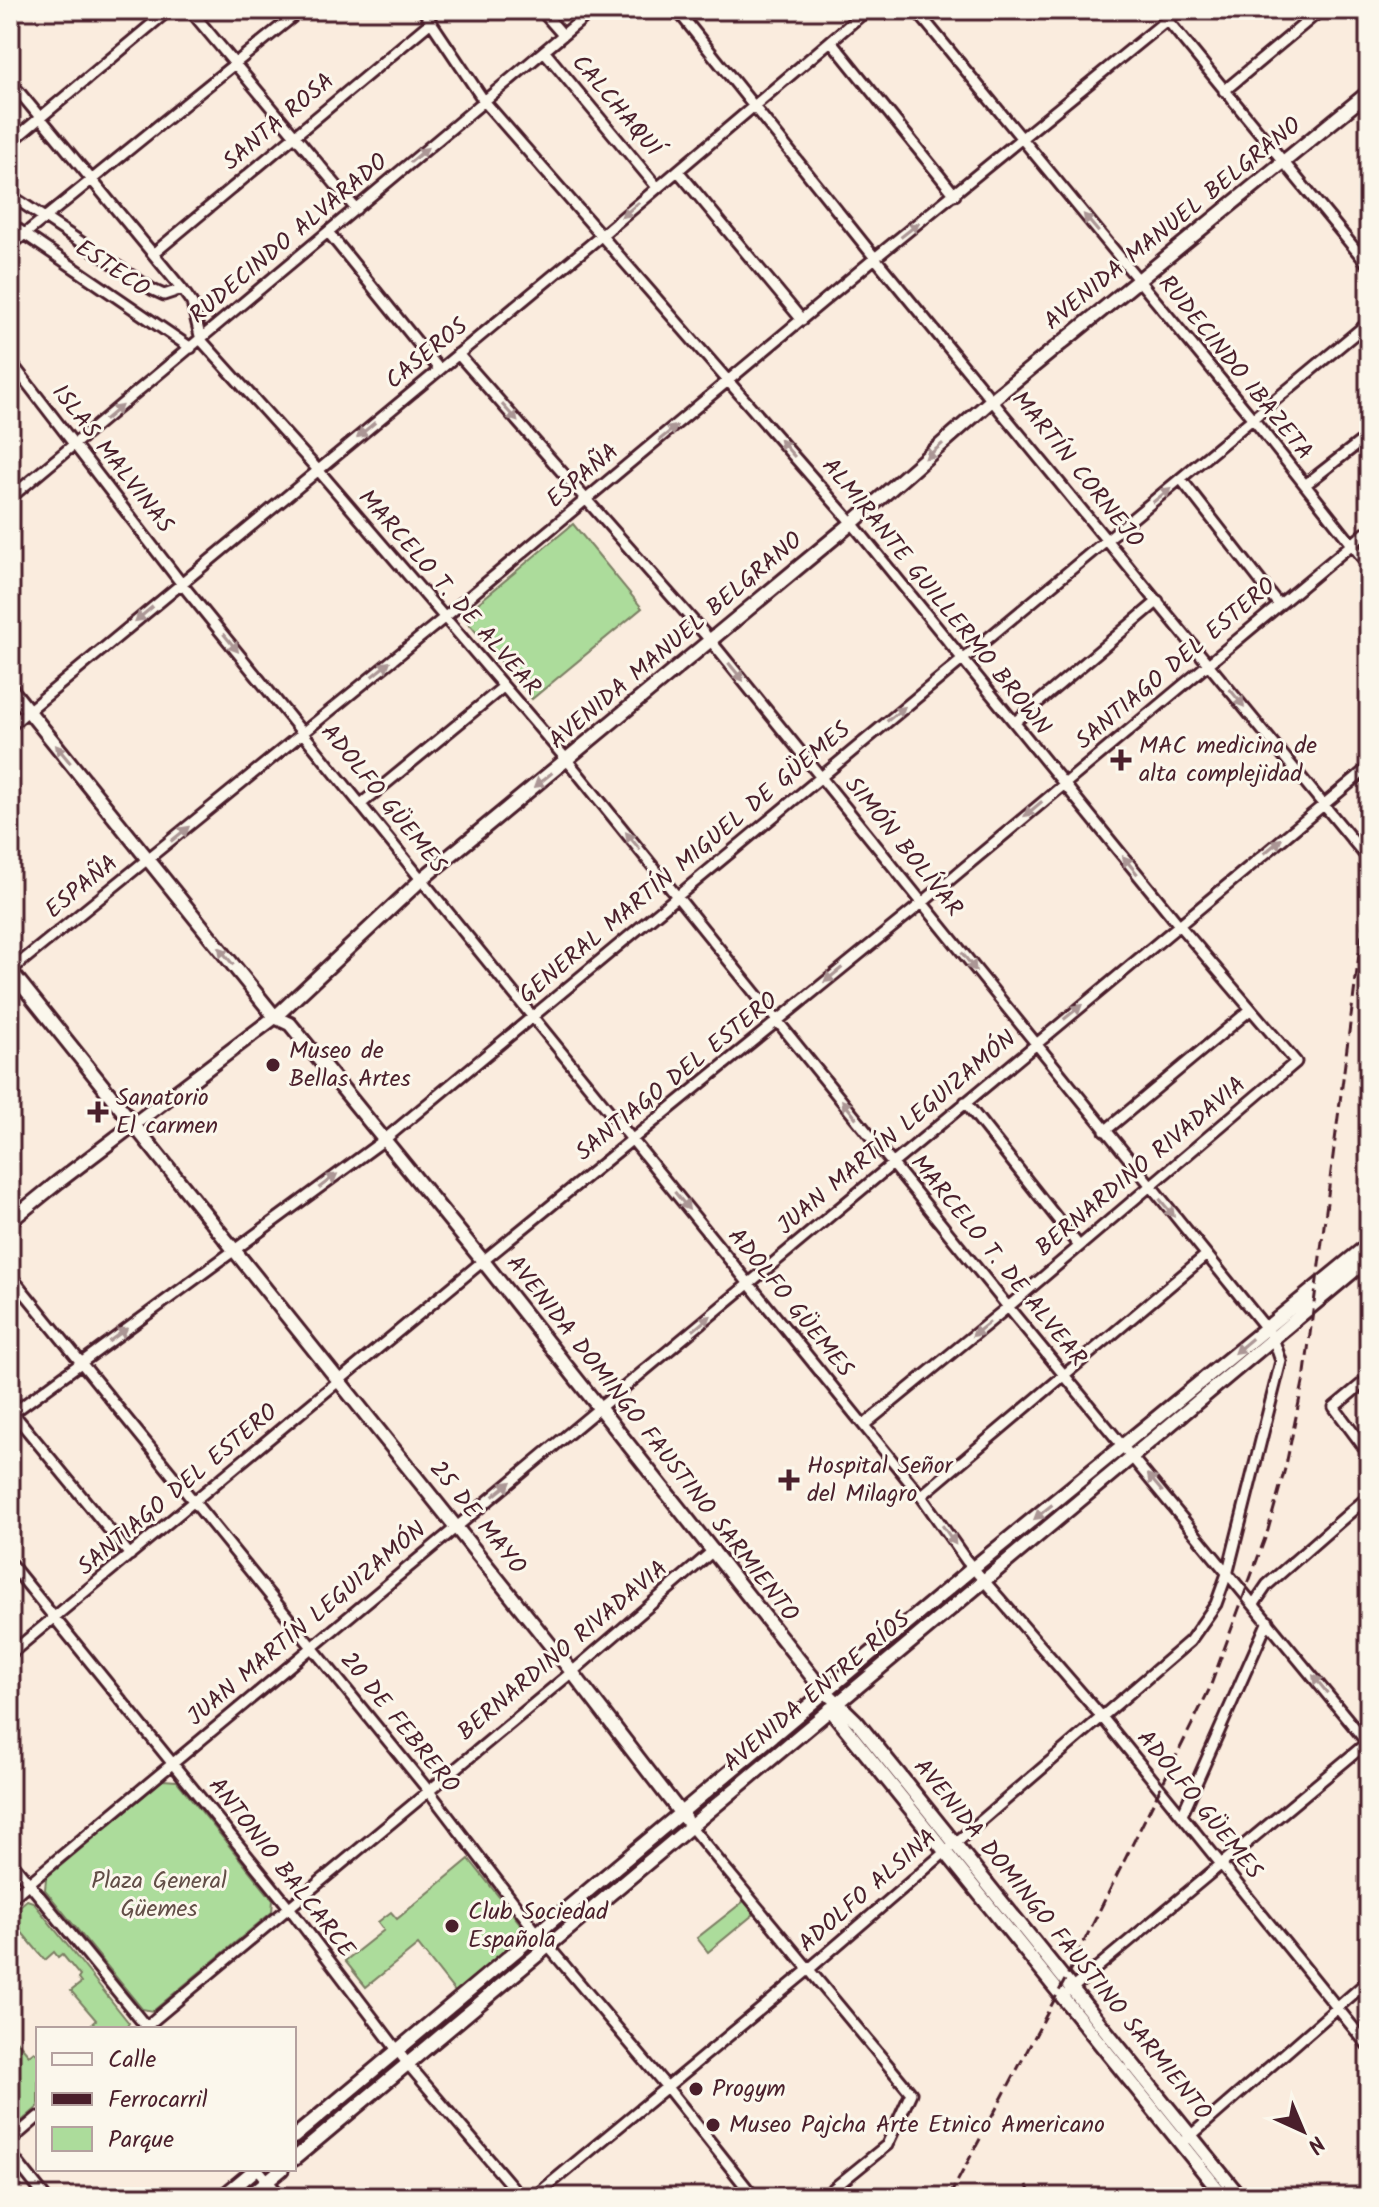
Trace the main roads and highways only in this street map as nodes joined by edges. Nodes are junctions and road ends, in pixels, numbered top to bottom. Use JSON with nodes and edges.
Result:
{"nodes":[{"id":1,"x":1369,"y":92,"type":"edge"},
{"id":2,"x":10,"y":688,"type":"edge"},
{"id":3,"x":10,"y":971,"type":"edge"},
{"id":4,"x":275,"y":1017,"type":"junction"},
{"id":5,"x":134,"y":1123,"type":"junction"},
{"id":6,"x":10,"y":1221,"type":"edge"},
{"id":7,"x":1369,"y":1244,"type":"edge"},
{"id":8,"x":1369,"y":1258,"type":"edge"},
{"id":9,"x":1330,"y":1284,"type":"junction"},
{"id":10,"x":1269,"y":1333,"type":"junction"},
{"id":11,"x":825,"y":1693,"type":"junction"},
{"id":12,"x":834,"y":1706,"type":"junction"},
{"id":13,"x":680,"y":1814,"type":"junction"},
{"id":14,"x":691,"y":1827,"type":"junction"},
{"id":15,"x":296,"y":2135,"type":"edge"},
{"id":16,"x":1186,"y":2140,"type":"junction"},
{"id":17,"x":296,"y":2157,"type":"edge"},
{"id":18,"x":254,"y":2171,"type":"edge"},
{"id":19,"x":279,"y":2171,"type":"edge"},
{"id":20,"x":222,"y":2197,"type":"edge"},
{"id":21,"x":248,"y":2197,"type":"edge"},
{"id":22,"x":1224,"y":2197,"type":"edge"},
{"id":23,"x":1240,"y":2197,"type":"edge"}],
"edges":[{"from":1,"to":4,"type":"main road","name":"AVENIDA MANUEL BELGRANO","one_way":true},
{"from":4,"to":2,"type":"main road","name":"AVENIDA DOMINGO FAUSTINO SARMIENTO","one_way":true},
{"from":3,"to":5,"type":"main road","name":"25 DE MAYO"},
{"from":4,"to":5,"type":"main road","name":"AVENIDA MANUEL BELGRANO"},
{"from":4,"to":11,"type":"main road","name":"AVENIDA DOMINGO FAUSTINO SARMIENTO"},
{"from":5,"to":6,"type":"main road","name":"AVENIDA MANUEL BELGRANO"},
{"from":5,"to":13,"type":"main road","name":"25 DE MAYO"},
{"from":7,"to":9,"type":"main road","name":"AVENIDA ENTRE RÍOS"},
{"from":8,"to":9,"type":"main road","name":"AVENIDA ENTRE RÍOS"},
{"from":9,"to":10,"type":"main road","name":"AVENIDA ENTRE RÍOS"},
{"from":10,"to":11,"type":"main road","name":"AVENIDA ENTRE RÍOS","one_way":true},
{"from":10,"to":12,"type":"main road","name":"AVENIDA ENTRE RÍOS"},
{"from":11,"to":12,"type":"main road","name":"AVENIDA DOMINGO FAUSTINO SARMIENTO"},
{"from":11,"to":13,"type":"main road","name":"AVENIDA ENTRE RÍOS"},
{"from":12,"to":14,"type":"main road","name":"AVENIDA ENTRE RÍOS"},
{"from":12,"to":16,"type":"main road","name":"AVENIDA DOMINGO FAUSTINO SARMIENTO"},
{"from":13,"to":14,"type":"main road","name":"25 DE MAYO"},
{"from":13,"to":15,"type":"main road","name":"AVENIDA ENTRE RÍOS"},
{"from":14,"to":17,"type":"main road","name":"AVENIDA ENTRE RÍOS"},
{"from":16,"to":22,"type":"main road","name":"AVENIDA DOMINGO FAUSTINO SARMIENTO"},
{"from":16,"to":23,"type":"main road","name":"AVENIDA DOMINGO FAUSTINO SARMIENTO"},
{"from":18,"to":20,"type":"main road"},
{"from":19,"to":21,"type":"main road"}]}
